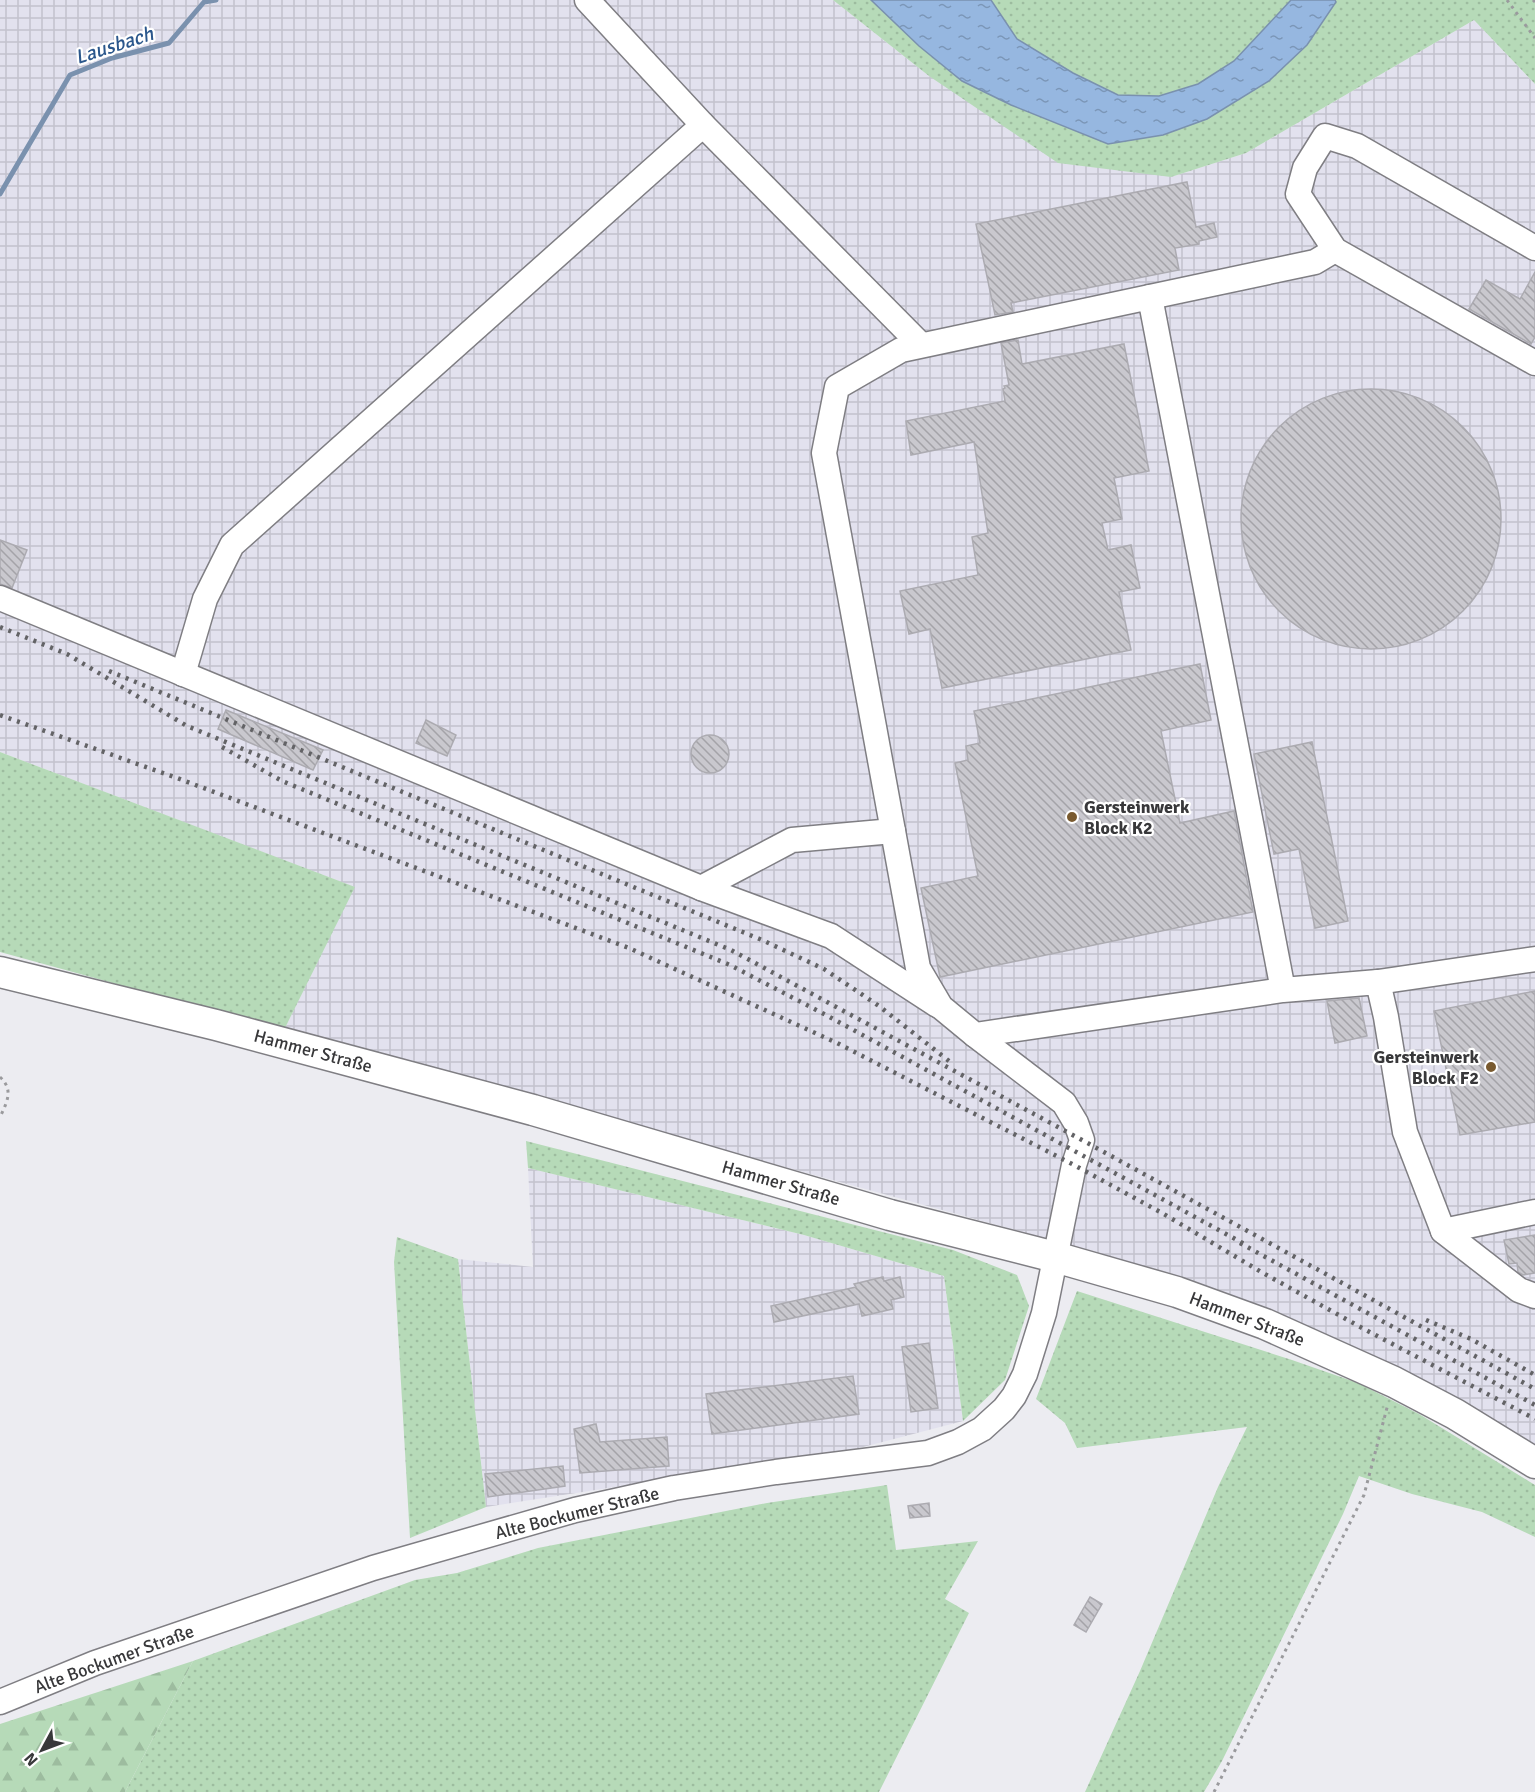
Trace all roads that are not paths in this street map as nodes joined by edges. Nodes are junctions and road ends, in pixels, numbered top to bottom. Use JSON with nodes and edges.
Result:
{"nodes":[{"id":1,"x":587,"y":0,"type":"edge"},
{"id":2,"x":703,"y":125,"type":"junction"},
{"id":3,"x":1535,"y":248,"type":"edge"},
{"id":4,"x":1335,"y":250,"type":"junction"},
{"id":5,"x":1150,"y":297,"type":"junction"},
{"id":6,"x":921,"y":345,"type":"junction"},
{"id":7,"x":1535,"y":363,"type":"edge"},
{"id":8,"x":0,"y":598,"type":"edge"},
{"id":9,"x":183,"y":674,"type":"junction"},
{"id":10,"x":893,"y":831,"type":"junction"},
{"id":11,"x":701,"y":888,"type":"junction"},
{"id":12,"x":1535,"y":959,"type":"edge"},
{"id":13,"x":0,"y":972,"type":"edge"},
{"id":14,"x":1378,"y":982,"type":"junction"},
{"id":15,"x":1283,"y":990,"type":"junction"},
{"id":16,"x":941,"y":1007,"type":"junction"},
{"id":17,"x":975,"y":1035,"type":"junction"},
{"id":18,"x":1535,"y":1212,"type":"edge"},
{"id":19,"x":1443,"y":1231,"type":"junction"},
{"id":20,"x":1055,"y":1257,"type":"junction"},
{"id":21,"x":1535,"y":1296,"type":"edge"},
{"id":22,"x":1535,"y":1463,"type":"edge"},
{"id":23,"x":0,"y":1702,"type":"edge"}],
"edges":[{"from":1,"to":2,"type":"street"},
{"from":2,"to":6,"type":"street"},
{"from":2,"to":9,"type":"street"},
{"from":3,"to":4,"type":"street"},
{"from":4,"to":5,"type":"street"},
{"from":4,"to":7,"type":"street"},
{"from":5,"to":6,"type":"street"},
{"from":5,"to":15,"type":"street"},
{"from":6,"to":10,"type":"street"},
{"from":8,"to":9,"type":"street"},
{"from":9,"to":11,"type":"street"},
{"from":10,"to":11,"type":"street"},
{"from":10,"to":16,"type":"street"},
{"from":11,"to":16,"type":"street"},
{"from":12,"to":14,"type":"street"},
{"from":13,"to":20,"type":"main road","name":"Hammer Straße"},
{"from":14,"to":15,"type":"street"},
{"from":14,"to":19,"type":"street"},
{"from":15,"to":17,"type":"street"},
{"from":16,"to":17,"type":"street","name":"Alte Bockumer Straße"},
{"from":17,"to":20,"type":"street","name":"Alte Bockumer Straße"},
{"from":18,"to":19,"type":"street"},
{"from":19,"to":21,"type":"street"},
{"from":20,"to":22,"type":"main road","name":"Hammer Straße"},
{"from":20,"to":23,"type":"street","name":"Alte Bockumer Straße"}]}
